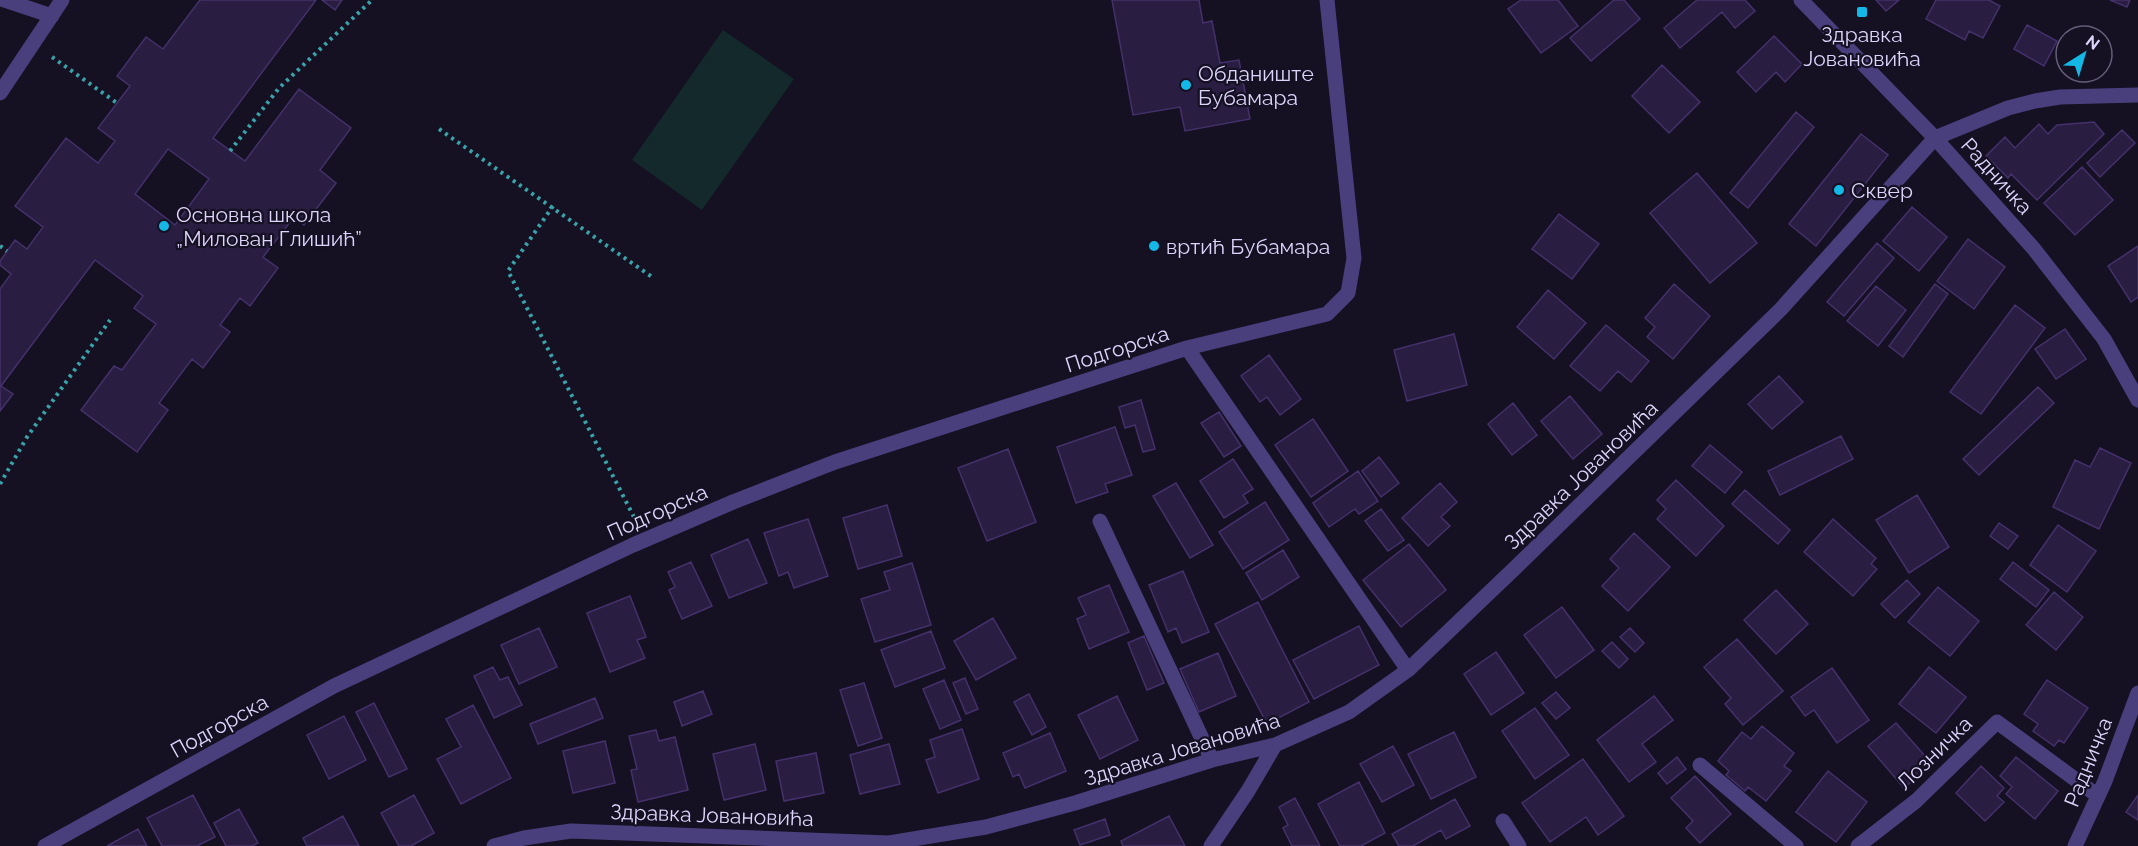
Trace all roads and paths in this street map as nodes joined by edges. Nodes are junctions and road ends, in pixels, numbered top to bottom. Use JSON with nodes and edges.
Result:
{"nodes":[{"id":1,"x":4,"y":0,"type":"edge"},
{"id":2,"x":62,"y":0,"type":"edge"},
{"id":3,"x":372,"y":0,"type":"edge"},
{"id":4,"x":1327,"y":0,"type":"edge"},
{"id":5,"x":1801,"y":0,"type":"edge"},
{"id":6,"x":52,"y":16,"type":"junction"},
{"id":7,"x":33,"y":44,"type":"junction"},
{"id":8,"x":0,"y":93,"type":"edge"},
{"id":9,"x":2138,"y":95,"type":"edge"},
{"id":10,"x":117,"y":103,"type":"dead end"},
{"id":11,"x":440,"y":129,"type":"dead end"},
{"id":12,"x":1935,"y":138,"type":"junction"},
{"id":13,"x":230,"y":151,"type":"dead end"},
{"id":14,"x":553,"y":206,"type":"junction"},
{"id":15,"x":0,"y":246,"type":"edge"},
{"id":16,"x":7,"y":251,"type":"dead end"},
{"id":17,"x":652,"y":277,"type":"dead end"},
{"id":18,"x":110,"y":320,"type":"dead end"},
{"id":19,"x":1187,"y":348,"type":"junction"},
{"id":20,"x":2138,"y":400,"type":"edge"},
{"id":21,"x":0,"y":484,"type":"edge"},
{"id":22,"x":1100,"y":521,"type":"dead end"},
{"id":23,"x":646,"y":540,"type":"junction"},
{"id":24,"x":1408,"y":670,"type":"junction"},
{"id":25,"x":2138,"y":693,"type":"edge"},
{"id":26,"x":1275,"y":745,"type":"junction"},
{"id":27,"x":1212,"y":760,"type":"junction"},
{"id":28,"x":1700,"y":765,"type":"dead end"},
{"id":29,"x":2098,"y":796,"type":"junction"},
{"id":30,"x":1503,"y":821,"type":"dead end"},
{"id":31,"x":45,"y":846,"type":"edge"},
{"id":32,"x":494,"y":846,"type":"edge"},
{"id":33,"x":1211,"y":846,"type":"edge"},
{"id":34,"x":1519,"y":846,"type":"edge"},
{"id":35,"x":1797,"y":846,"type":"edge"},
{"id":36,"x":1858,"y":846,"type":"edge"},
{"id":37,"x":2075,"y":846,"type":"edge"}],
"edges":[{"from":1,"to":6,"type":"street"},
{"from":2,"to":6,"type":"street"},
{"from":3,"to":13,"type":"path"},
{"from":4,"to":19,"type":"street","name":"Подгорска"},
{"from":5,"to":12,"type":"street","name":"Радничка"},
{"from":6,"to":7,"type":"street"},
{"from":7,"to":8,"type":"street"},
{"from":7,"to":10,"type":"path"},
{"from":9,"to":12,"type":"street"},
{"from":11,"to":14,"type":"path"},
{"from":12,"to":20,"type":"street","name":"Радничка"},
{"from":12,"to":24,"type":"street","name":"Здравка Јовановића"},
{"from":14,"to":17,"type":"path"},
{"from":14,"to":23,"type":"path"},
{"from":15,"to":16,"type":"path"},
{"from":18,"to":21,"type":"path"},
{"from":19,"to":23,"type":"street","name":"Подгорска"},
{"from":19,"to":24,"type":"street"},
{"from":22,"to":27,"type":"street"},
{"from":23,"to":31,"type":"street","name":"Подгорска"},
{"from":24,"to":26,"type":"street","name":"Здравка Јовановића"},
{"from":25,"to":29,"type":"street","name":"Радничка"},
{"from":26,"to":27,"type":"street","name":"Здравка Јовановића"},
{"from":26,"to":33,"type":"street"},
{"from":27,"to":32,"type":"street","name":"Здравка Јовановића"},
{"from":28,"to":35,"type":"street"},
{"from":29,"to":36,"type":"street","name":"Лозничка"},
{"from":29,"to":37,"type":"street","name":"Радничка"},
{"from":30,"to":34,"type":"street"}]}
